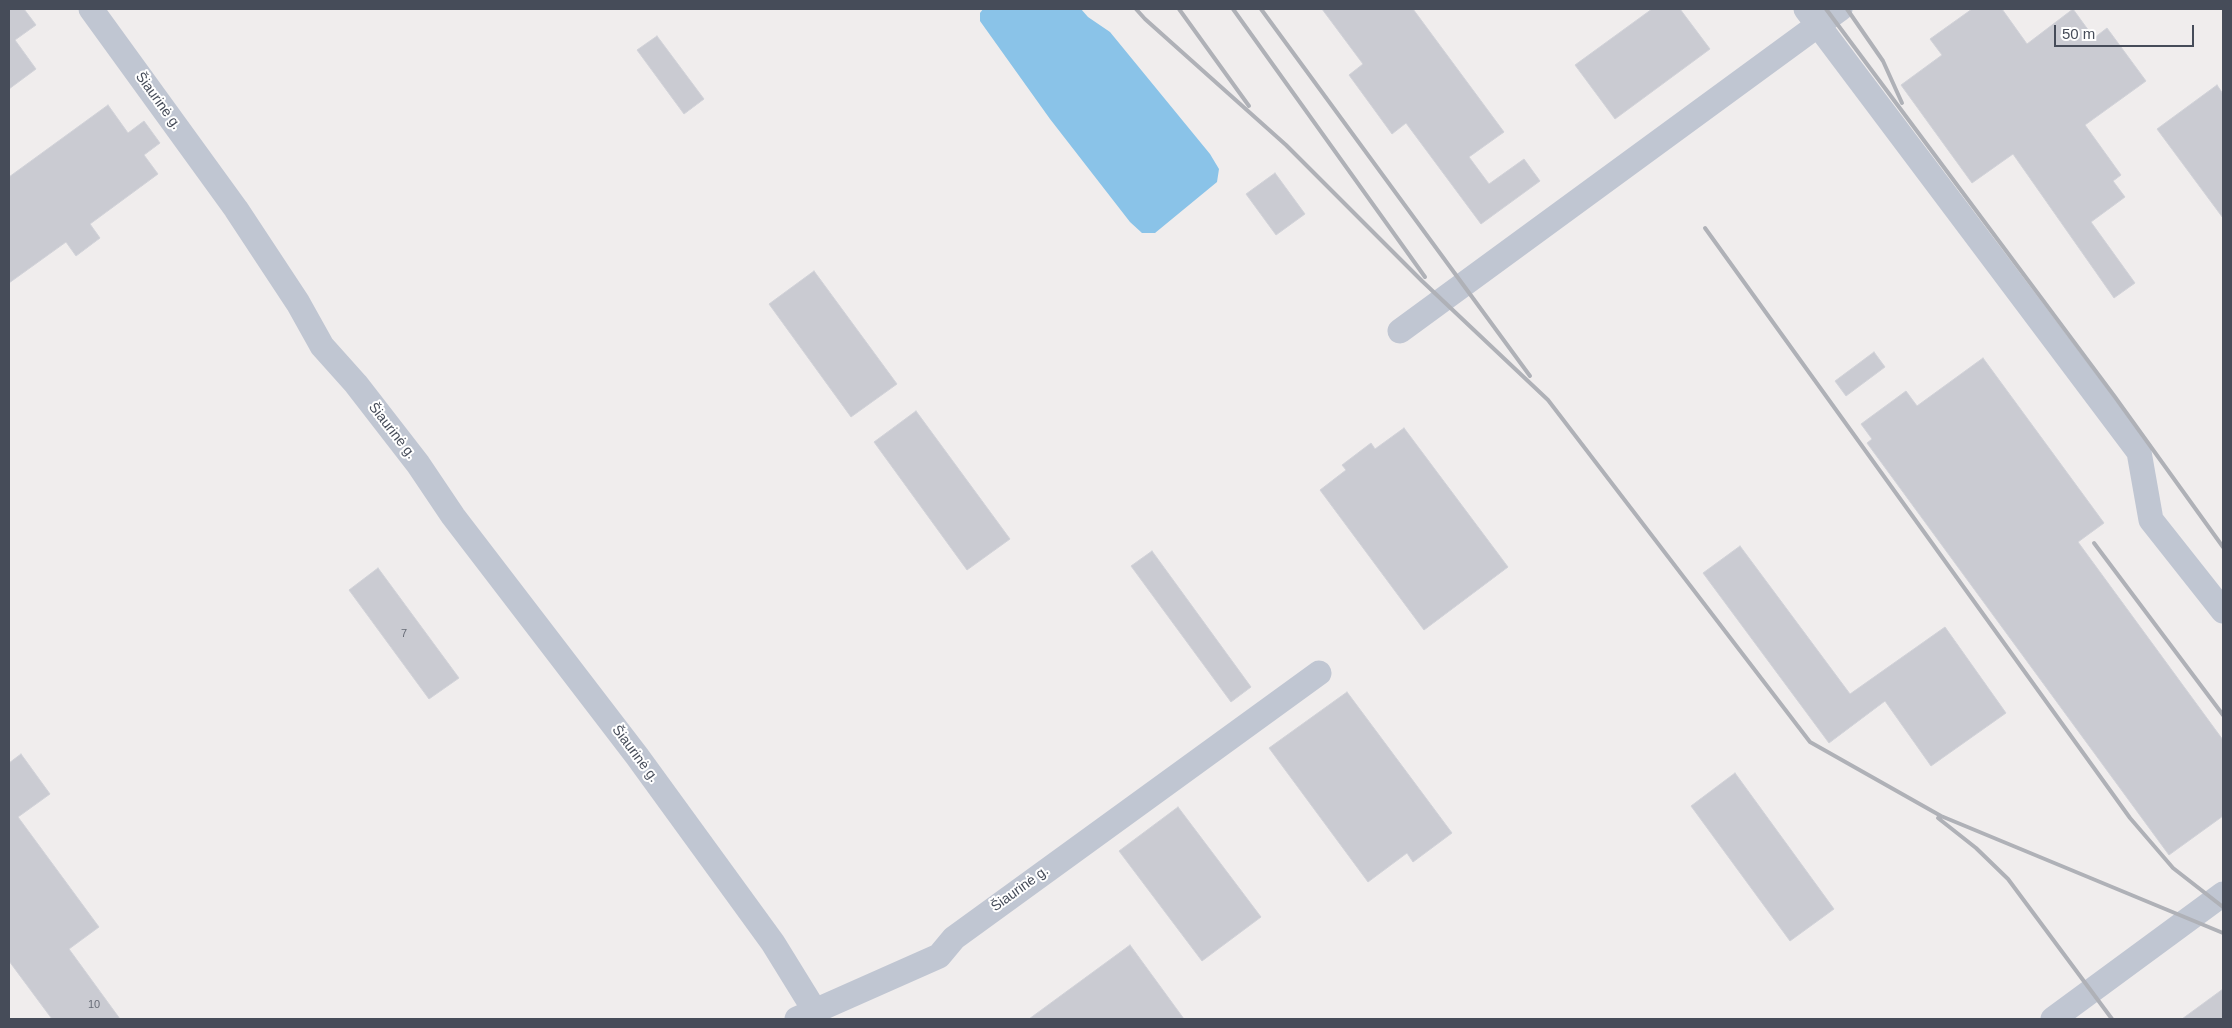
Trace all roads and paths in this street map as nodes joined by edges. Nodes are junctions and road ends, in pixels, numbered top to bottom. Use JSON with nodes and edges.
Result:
{"nodes":[{"id":1,"x":91,"y":9,"type":"edge"},
{"id":2,"x":1840,"y":9,"type":"edge"},
{"id":3,"x":1812,"y":17,"type":"edge"},
{"id":4,"x":1400,"y":331,"type":"dead end"},
{"id":5,"x":2223,"y":611,"type":"edge"},
{"id":6,"x":1319,"y":673,"type":"dead end"},
{"id":7,"x":2223,"y":894,"type":"edge"},
{"id":8,"x":806,"y":1015,"type":"edge"},
{"id":9,"x":2053,"y":1019,"type":"edge"}],
"edges":[{"from":1,"to":8,"type":"street","name":"Šiaurinė g."},
{"from":2,"to":3,"type":"street"},
{"from":3,"to":4,"type":"street"},
{"from":3,"to":5,"type":"street"},
{"from":6,"to":8,"type":"street","name":"Šiaurinė g."},
{"from":7,"to":9,"type":"street"}]}
